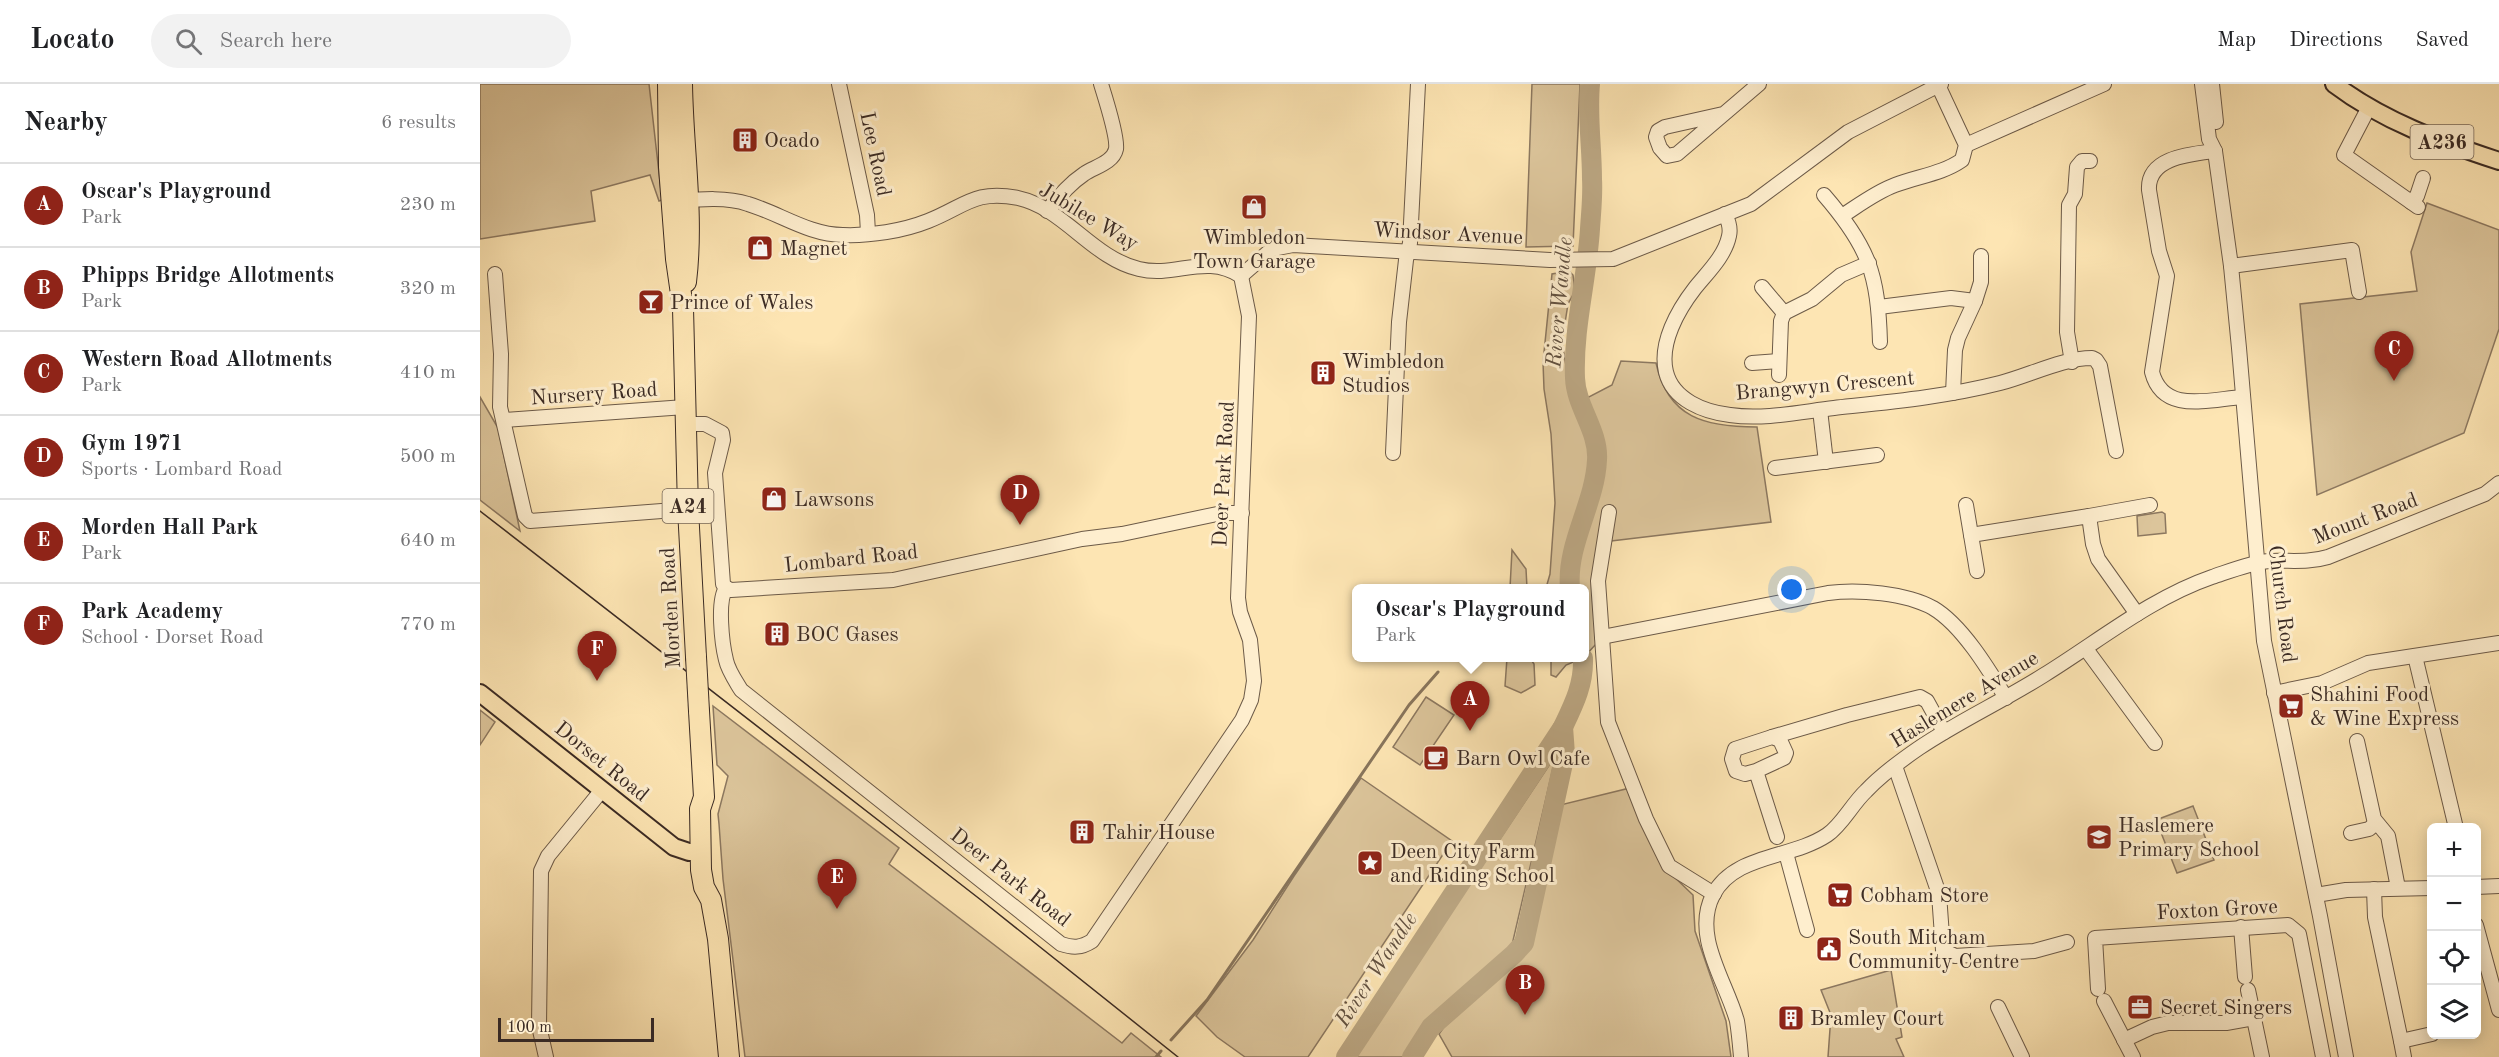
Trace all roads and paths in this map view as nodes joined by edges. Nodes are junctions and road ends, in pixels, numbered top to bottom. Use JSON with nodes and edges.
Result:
{"nodes":[{"id":1,"x":663,"y":84,"type":"edge"},
{"id":2,"x":668,"y":84,"type":"edge"},
{"id":3,"x":682,"y":84,"type":"edge"},
{"id":4,"x":840,"y":84,"type":"edge"},
{"id":5,"x":1101,"y":84,"type":"edge"},
{"id":6,"x":1418,"y":84,"type":"edge"},
{"id":7,"x":1759,"y":84,"type":"edge"},
{"id":8,"x":2104,"y":84,"type":"edge"},
{"id":9,"x":2202,"y":84,"type":"edge"},
{"id":10,"x":2212,"y":84,"type":"edge"},
{"id":11,"x":2334,"y":84,"type":"edge"},
{"id":12,"x":1939,"y":85,"type":"edge"},
{"id":13,"x":1921,"y":88,"type":"edge"},
{"id":14,"x":2369,"y":107,"type":"junction"},
{"id":15,"x":667,"y":112,"type":"junction"},
{"id":16,"x":1723,"y":114,"type":"dead end"},
{"id":17,"x":1966,"y":145,"type":"junction"},
{"id":18,"x":2215,"y":151,"type":"junction"},
{"id":19,"x":2090,"y":161,"type":"dead end"},
{"id":20,"x":2499,"y":161,"type":"edge"},
{"id":21,"x":2423,"y":178,"type":"dead end"},
{"id":22,"x":1824,"y":195,"type":"dead end"},
{"id":23,"x":681,"y":201,"type":"junction"},
{"id":24,"x":1047,"y":211,"type":"junction"},
{"id":25,"x":1725,"y":214,"type":"junction"},
{"id":26,"x":1842,"y":216,"type":"junction"},
{"id":27,"x":868,"y":233,"type":"junction"},
{"id":28,"x":1407,"y":251,"type":"junction"},
{"id":29,"x":1981,"y":256,"type":"dead end"},
{"id":30,"x":1869,"y":264,"type":"junction"},
{"id":31,"x":2231,"y":266,"type":"junction"},
{"id":32,"x":495,"y":274,"type":"dead end"},
{"id":33,"x":1241,"y":276,"type":"junction"},
{"id":34,"x":1762,"y":287,"type":"dead end"},
{"id":35,"x":2360,"y":291,"type":"dead end"},
{"id":36,"x":1975,"y":301,"type":"junction"},
{"id":37,"x":1879,"y":307,"type":"junction"},
{"id":38,"x":1784,"y":313,"type":"junction"},
{"id":39,"x":1880,"y":342,"type":"dead end"},
{"id":40,"x":2072,"y":362,"type":"junction"},
{"id":41,"x":1752,"y":363,"type":"dead end"},
{"id":42,"x":1953,"y":393,"type":"junction"},
{"id":43,"x":2243,"y":397,"type":"junction"},
{"id":44,"x":1820,"y":410,"type":"junction"},
{"id":45,"x":686,"y":416,"type":"junction"},
{"id":46,"x":505,"y":420,"type":"junction"},
{"id":47,"x":2116,"y":451,"type":"dead end"},
{"id":48,"x":1393,"y":453,"type":"dead end"},
{"id":49,"x":1877,"y":455,"type":"dead end"},
{"id":50,"x":1826,"y":462,"type":"junction"},
{"id":51,"x":1775,"y":468,"type":"dead end"},
{"id":52,"x":2499,"y":483,"type":"edge"},
{"id":53,"x":2492,"y":494,"type":"edge"},
{"id":54,"x":1966,"y":505,"type":"dead end"},
{"id":55,"x":2150,"y":505,"type":"dead end"},
{"id":56,"x":688,"y":509,"type":"junction"},
{"id":57,"x":1609,"y":512,"type":"dead end"},
{"id":58,"x":1242,"y":513,"type":"junction"},
{"id":59,"x":2089,"y":516,"type":"junction"},
{"id":60,"x":1971,"y":536,"type":"junction"},
{"id":61,"x":2256,"y":564,"type":"junction"},
{"id":62,"x":1977,"y":571,"type":"dead end"},
{"id":63,"x":726,"y":588,"type":"junction"},
{"id":64,"x":2137,"y":614,"type":"junction"},
{"id":65,"x":1602,"y":638,"type":"junction"},
{"id":66,"x":2499,"y":643,"type":"edge"},
{"id":67,"x":2086,"y":649,"type":"junction"},
{"id":68,"x":2415,"y":656,"type":"junction"},
{"id":69,"x":480,"y":693,"type":"edge"},
{"id":70,"x":2274,"y":693,"type":"junction"},
{"id":71,"x":2006,"y":698,"type":"junction"},
{"id":72,"x":1944,"y":732,"type":"junction"},
{"id":73,"x":1772,"y":737,"type":"junction"},
{"id":74,"x":2357,"y":741,"type":"dead end"},
{"id":75,"x":2154,"y":743,"type":"dead end"},
{"id":76,"x":1895,"y":766,"type":"junction"},
{"id":77,"x":1756,"y":771,"type":"junction"},
{"id":78,"x":602,"y":790,"type":"junction"},
{"id":79,"x":704,"y":797,"type":"junction"},
{"id":80,"x":2376,"y":823,"type":"junction"},
{"id":81,"x":2455,"y":823,"type":"edge"},
{"id":82,"x":2351,"y":833,"type":"dead end"},
{"id":83,"x":1777,"y":837,"type":"dead end"},
{"id":84,"x":701,"y":852,"type":"junction"},
{"id":85,"x":1786,"y":853,"type":"junction"},
{"id":86,"x":2499,"y":886,"type":"edge"},
{"id":87,"x":2481,"y":887,"type":"edge"},
{"id":88,"x":2398,"y":888,"type":"junction"},
{"id":89,"x":2427,"y":888,"type":"edge"},
{"id":90,"x":2374,"y":889,"type":"junction"},
{"id":91,"x":1714,"y":894,"type":"junction"},
{"id":92,"x":2316,"y":895,"type":"junction"},
{"id":93,"x":711,"y":900,"type":"junction"},
{"id":94,"x":2241,"y":927,"type":"junction"},
{"id":95,"x":1807,"y":930,"type":"dead end"},
{"id":96,"x":2478,"y":931,"type":"edge"},
{"id":97,"x":2067,"y":942,"type":"dead end"},
{"id":98,"x":1998,"y":1007,"type":"dead end"},
{"id":99,"x":2499,"y":1010,"type":"edge"},
{"id":100,"x":2254,"y":1018,"type":"junction"},
{"id":101,"x":2427,"y":1035,"type":"edge"},
{"id":102,"x":2124,"y":1040,"type":"junction"},
{"id":103,"x":2401,"y":1041,"type":"junction"},
{"id":104,"x":546,"y":1057,"type":"edge"},
{"id":105,"x":729,"y":1057,"type":"edge"},
{"id":106,"x":1741,"y":1057,"type":"edge"},
{"id":107,"x":2022,"y":1057,"type":"edge"},
{"id":108,"x":2133,"y":1057,"type":"edge"},
{"id":109,"x":2262,"y":1057,"type":"edge"},
{"id":110,"x":2323,"y":1057,"type":"edge"},
{"id":111,"x":2346,"y":1057,"type":"edge"},
{"id":112,"x":2404,"y":1057,"type":"edge"}],
"edges":[{"from":1,"to":15,"type":"main road","name":"Morden Road"},
{"from":2,"to":15,"type":"highway","name":"Morden Road","number":"A24"},
{"from":3,"to":23,"type":"highway","name":"Morden Road","number":"A24"},
{"from":4,"to":27,"type":"street","name":"Lee Road"},
{"from":5,"to":24,"type":"street"},
{"from":6,"to":28,"type":"street"},
{"from":7,"to":16,"type":"street"},
{"from":8,"to":17,"type":"street"},
{"from":9,"to":18,"type":"street","name":"Church Road"},
{"from":10,"to":18,"type":"street","name":"Church Road"},
{"from":11,"to":14,"type":"main road","number":"A236"},
{"from":12,"to":13,"type":"street","name":"Windsor Avenue"},
{"from":12,"to":17,"type":"street"},
{"from":13,"to":25,"type":"street","name":"Windsor Avenue"},
{"from":14,"to":20,"type":"main road","number":"A236"},
{"from":14,"to":21,"type":"street"},
{"from":15,"to":23,"type":"highway","name":"Morden Road","number":"A24"},
{"from":17,"to":26,"type":"street"},
{"from":18,"to":31,"type":"street","name":"Church Road"},
{"from":18,"to":43,"type":"street"},
{"from":19,"to":40,"type":"street"},
{"from":22,"to":26,"type":"street"},
{"from":23,"to":27,"type":"street","name":"Jubilee Way"},
{"from":23,"to":45,"type":"highway","name":"Morden Road","number":"A24"},
{"from":24,"to":27,"type":"street","name":"Jubilee Way"},
{"from":24,"to":33,"type":"street","name":"Jubilee Way"},
{"from":25,"to":28,"type":"street","name":"Windsor Avenue"},
{"from":25,"to":44,"type":"street","name":"Brangwyn Crescent"},
{"from":26,"to":30,"type":"street"},
{"from":28,"to":33,"type":"street","name":"Windsor Avenue"},
{"from":28,"to":48,"type":"street"},
{"from":29,"to":36,"type":"street"},
{"from":30,"to":37,"type":"street"},
{"from":30,"to":38,"type":"street"},
{"from":31,"to":35,"type":"street"},
{"from":31,"to":43,"type":"street","name":"Church Road"},
{"from":32,"to":46,"type":"street"},
{"from":33,"to":58,"type":"street","name":"Deer Park Road"},
{"from":34,"to":38,"type":"street"},
{"from":36,"to":37,"type":"street"},
{"from":36,"to":42,"type":"street"},
{"from":37,"to":39,"type":"street"},
{"from":38,"to":41,"type":"street"},
{"from":40,"to":42,"type":"street","name":"Brangwyn Crescent"},
{"from":40,"to":47,"type":"street","name":"Brangwyn Crescent"},
{"from":42,"to":44,"type":"street","name":"Brangwyn Crescent"},
{"from":43,"to":61,"type":"street","name":"Church Road"},
{"from":44,"to":50,"type":"street"},
{"from":45,"to":46,"type":"street","name":"Nursery Road"},
{"from":45,"to":56,"type":"highway","name":"Morden Road","number":"A24"},
{"from":45,"to":63,"type":"street"},
{"from":46,"to":56,"type":"street"},
{"from":49,"to":50,"type":"street"},
{"from":50,"to":51,"type":"street"},
{"from":52,"to":53,"type":"street","name":"Mount Road"},
{"from":53,"to":61,"type":"street","name":"Mount Road"},
{"from":54,"to":60,"type":"street"},
{"from":55,"to":59,"type":"street"},
{"from":56,"to":79,"type":"highway","name":"Morden Road","number":"A24","bridge":true},
{"from":57,"to":65,"type":"street"},
{"from":58,"to":63,"type":"street","name":"Lombard Road"},
{"from":58,"to":63,"type":"street","name":"Deer Park Road"},
{"from":59,"to":60,"type":"street"},
{"from":59,"to":64,"type":"street"},
{"from":60,"to":62,"type":"street"},
{"from":61,"to":64,"type":"street","name":"Haslemere Avenue"},
{"from":61,"to":70,"type":"street","name":"Church Road"},
{"from":64,"to":67,"type":"street","name":"Haslemere Avenue"},
{"from":65,"to":71,"type":"street"},
{"from":65,"to":91,"type":"street"},
{"from":66,"to":68,"type":"street"},
{"from":67,"to":71,"type":"street","name":"Haslemere Avenue"},
{"from":67,"to":75,"type":"street"},
{"from":68,"to":70,"type":"street"},
{"from":68,"to":81,"type":"street"},
{"from":69,"to":78,"type":"main road","name":"Dorset Road"},
{"from":70,"to":92,"type":"street","name":"Church Road"},
{"from":71,"to":72,"type":"street","name":"Haslemere Avenue"},
{"from":72,"to":73,"type":"street"},
{"from":72,"to":76,"type":"street","name":"Haslemere Avenue"},
{"from":73,"to":77,"type":"street"},
{"from":73,"to":77,"type":"street"},
{"from":74,"to":80,"type":"street"},
{"from":76,"to":85,"type":"street","name":"Haslemere Avenue"},
{"from":76,"to":97,"type":"street"},
{"from":77,"to":83,"type":"street"},
{"from":78,"to":84,"type":"main road","name":"Dorset Road"},
{"from":78,"to":104,"type":"street"},
{"from":79,"to":84,"type":"highway","name":"Morden Road","number":"A24"},
{"from":79,"to":93,"type":"highway","name":"Morden Road","number":"A24"},
{"from":80,"to":82,"type":"street"},
{"from":80,"to":88,"type":"street"},
{"from":84,"to":93,"type":"highway","name":"Morden Road","number":"A24"},
{"from":85,"to":91,"type":"street","name":"Haslemere Avenue"},
{"from":85,"to":95,"type":"street"},
{"from":86,"to":87,"type":"street"},
{"from":88,"to":89,"type":"street"},
{"from":88,"to":90,"type":"street"},
{"from":90,"to":92,"type":"street"},
{"from":90,"to":103,"type":"street"},
{"from":91,"to":106,"type":"street"},
{"from":92,"to":111,"type":"street","name":"Church Road"},
{"from":93,"to":105,"type":"highway","name":"Morden Road","number":"A24"},
{"from":94,"to":100,"type":"street"},
{"from":94,"to":102,"type":"street","name":"Foxton Grove"},
{"from":94,"to":110,"type":"street","name":"Foxton Grove"},
{"from":96,"to":99,"type":"street"},
{"from":98,"to":107,"type":"street"},
{"from":100,"to":102,"type":"street"},
{"from":100,"to":109,"type":"street"},
{"from":101,"to":103,"type":"street"},
{"from":102,"to":108,"type":"street"},
{"from":103,"to":112,"type":"street"}]}
